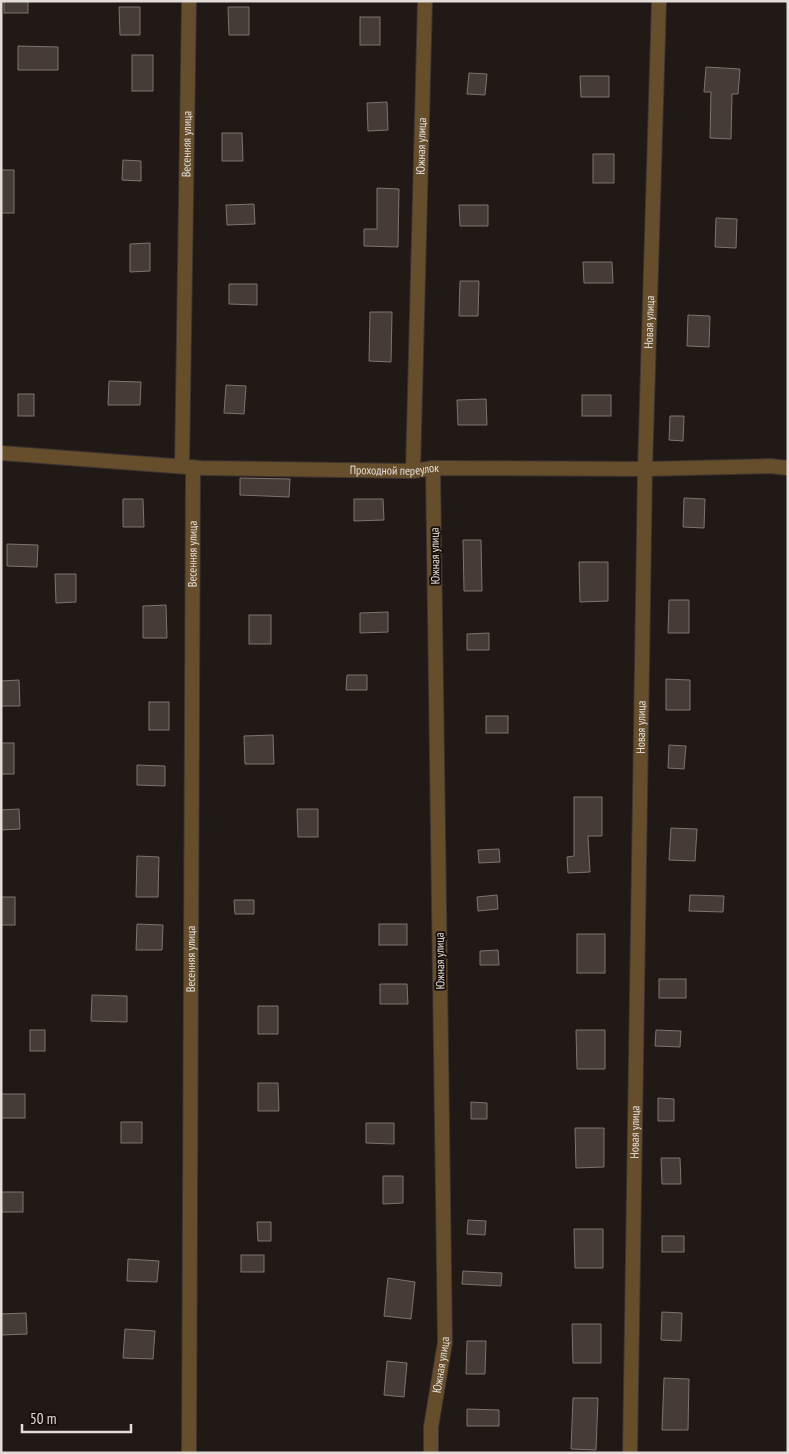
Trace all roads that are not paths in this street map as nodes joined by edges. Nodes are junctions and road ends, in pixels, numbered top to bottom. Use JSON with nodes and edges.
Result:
{"nodes":[{"id":1,"x":189,"y":1,"type":"edge"},
{"id":2,"x":425,"y":1,"type":"edge"},
{"id":3,"x":659,"y":1,"type":"edge"},
{"id":4,"x":1,"y":453,"type":"edge"},
{"id":5,"x":187,"y":466,"type":"junction"},
{"id":6,"x":433,"y":468,"type":"junction"},
{"id":7,"x":788,"y":468,"type":"edge"},
{"id":8,"x":645,"y":469,"type":"junction"},
{"id":9,"x":413,"y":471,"type":"junction"},
{"id":10,"x":189,"y":1453,"type":"edge"},
{"id":11,"x":431,"y":1453,"type":"edge"},
{"id":12,"x":630,"y":1453,"type":"edge"}],
"edges":[{"from":1,"to":5,"type":"street","name":"Весенняя улица"},
{"from":2,"to":9,"type":"street","name":"Южная улица"},
{"from":3,"to":8,"type":"street","name":"Новая улица"},
{"from":4,"to":5,"type":"street","name":"Проходной переулок"},
{"from":5,"to":9,"type":"street","name":"Проходной переулок"},
{"from":5,"to":10,"type":"street","name":"Весенняя улица"},
{"from":6,"to":8,"type":"street","name":"Проходной переулок"},
{"from":6,"to":9,"type":"street","name":"Проходной переулок"},
{"from":6,"to":11,"type":"street","name":"Южная улица"},
{"from":7,"to":8,"type":"street","name":"Проходной переулок"},
{"from":8,"to":12,"type":"street","name":"Новая улица"}]}
